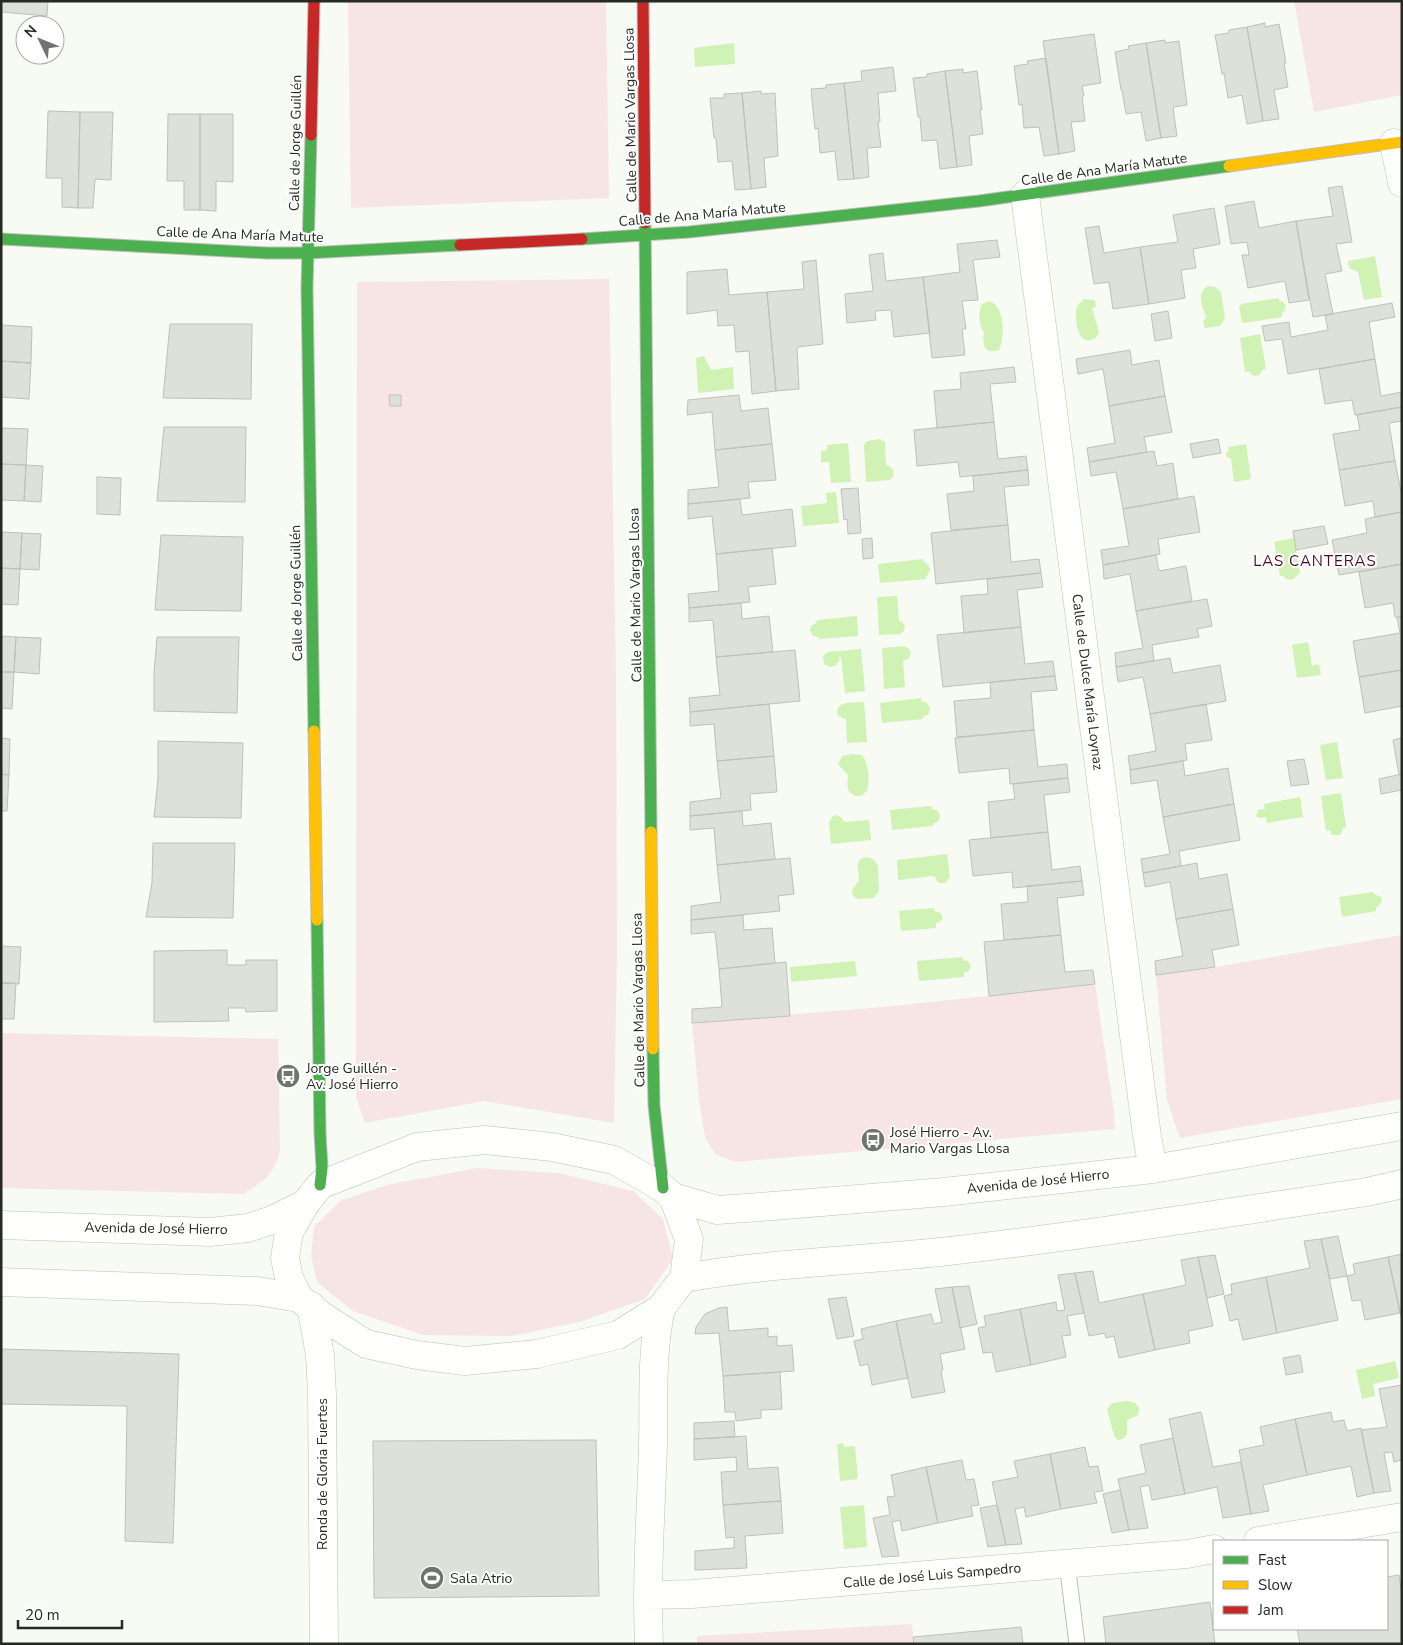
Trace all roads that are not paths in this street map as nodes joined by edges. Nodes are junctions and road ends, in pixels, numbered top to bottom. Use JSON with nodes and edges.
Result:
{"nodes":[{"id":1,"x":314,"y":1,"type":"edge"},
{"id":2,"x":643,"y":1,"type":"edge"},
{"id":3,"x":1398,"y":142,"type":"edge"},
{"id":4,"x":1402,"y":183,"type":"edge"},
{"id":5,"x":1025,"y":195,"type":"junction"},
{"id":6,"x":646,"y":236,"type":"junction"},
{"id":7,"x":1,"y":239,"type":"edge"},
{"id":8,"x":307,"y":254,"type":"junction"},
{"id":9,"x":1402,"y":1126,"type":"edge"},
{"id":10,"x":1153,"y":1169,"type":"junction"},
{"id":11,"x":1402,"y":1184,"type":"edge"},
{"id":12,"x":668,"y":1193,"type":"junction"},
{"id":13,"x":313,"y":1194,"type":"junction"},
{"id":14,"x":1,"y":1225,"type":"edge"},
{"id":15,"x":684,"y":1278,"type":"junction"},
{"id":16,"x":1,"y":1282,"type":"edge"},
{"id":17,"x":305,"y":1302,"type":"junction"},
{"id":18,"x":661,"y":1308,"type":"junction"},
{"id":19,"x":1402,"y":1517,"type":"edge"},
{"id":20,"x":1264,"y":1540,"type":"edge"},
{"id":21,"x":1213,"y":1549,"type":"edge"},
{"id":22,"x":1067,"y":1563,"type":"junction"},
{"id":23,"x":648,"y":1595,"type":"junction"},
{"id":24,"x":324,"y":1644,"type":"edge"},
{"id":25,"x":649,"y":1644,"type":"edge"},
{"id":26,"x":1077,"y":1644,"type":"edge"}],
"edges":[{"from":1,"to":8,"type":"street","name":"Calle de Jorge Guillén"},
{"from":2,"to":6,"type":"street","name":"Calle de Mario Vargas Llosa"},
{"from":3,"to":4,"type":"street"},
{"from":3,"to":5,"type":"street","name":"Calle de Ana María Matute"},
{"from":5,"to":6,"type":"street","name":"Calle de Ana María Matute"},
{"from":5,"to":10,"type":"street","name":"Calle de Dulce María Loynaz"},
{"from":6,"to":8,"type":"street","name":"Calle de Ana María Matute"},
{"from":6,"to":12,"type":"street","name":"Calle de Mario Vargas Llosa"},
{"from":7,"to":8,"type":"street","name":"Calle de Ana María Matute"},
{"from":8,"to":13,"type":"street","name":"Calle de Jorge Guillén"},
{"from":9,"to":10,"type":"street","name":"Avenida de José Hierro"},
{"from":10,"to":12,"type":"street","name":"Avenida de José Hierro"},
{"from":11,"to":15,"type":"street"},
{"from":12,"to":13,"type":"street","name":"Avenida de José Hierro"},
{"from":12,"to":15,"type":"street"},
{"from":13,"to":14,"type":"street","name":"Avenida de José Hierro"},
{"from":13,"to":17,"type":"street"},
{"from":15,"to":18,"type":"street"},
{"from":16,"to":17,"type":"street"},
{"from":17,"to":18,"type":"street"},
{"from":17,"to":24,"type":"street","name":"Ronda de Gloria Fuertes"},
{"from":18,"to":23,"type":"street"},
{"from":19,"to":20,"type":"street"},
{"from":21,"to":22,"type":"street","name":"Calle de José Luis Sampedro"},
{"from":22,"to":23,"type":"street","name":"Calle de José Luis Sampedro"},
{"from":22,"to":26,"type":"lane"},
{"from":23,"to":25,"type":"street"}]}
